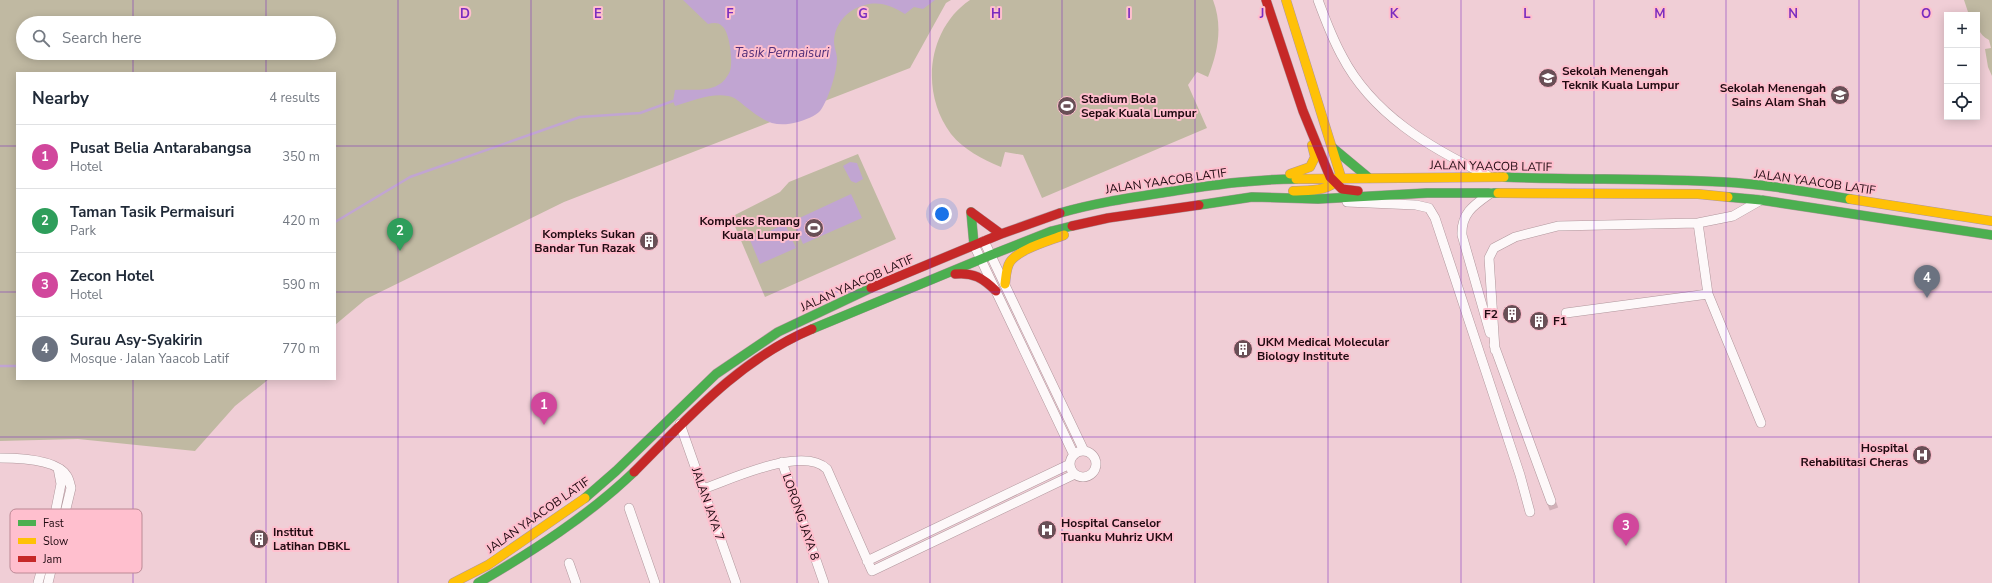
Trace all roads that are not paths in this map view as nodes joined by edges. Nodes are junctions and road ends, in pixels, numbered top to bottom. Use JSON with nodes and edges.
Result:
{"nodes":[{"id":1,"x":1281,"y":0,"type":"edge"},
{"id":2,"x":1286,"y":0,"type":"edge"},
{"id":3,"x":1318,"y":0,"type":"edge"},
{"id":4,"x":1267,"y":3,"type":"edge"},
{"id":5,"x":1304,"y":111,"type":"junction"},
{"id":6,"x":1332,"y":147,"type":"junction"},
{"id":7,"x":1488,"y":176,"type":"junction"},
{"id":8,"x":1330,"y":177,"type":"junction"},
{"id":9,"x":1369,"y":178,"type":"junction"},
{"id":10,"x":1273,"y":179,"type":"junction"},
{"id":11,"x":1338,"y":180,"type":"junction"},
{"id":12,"x":1491,"y":193,"type":"junction"},
{"id":13,"x":1427,"y":194,"type":"junction"},
{"id":14,"x":1252,"y":197,"type":"junction"},
{"id":15,"x":1318,"y":199,"type":"junction"},
{"id":16,"x":1760,"y":200,"type":"junction"},
{"id":17,"x":1108,"y":218,"type":"junction"},
{"id":18,"x":1992,"y":221,"type":"edge"},
{"id":19,"x":1698,"y":223,"type":"junction"},
{"id":20,"x":1001,"y":234,"type":"junction"},
{"id":21,"x":1992,"y":235,"type":"edge"},
{"id":22,"x":984,"y":241,"type":"junction"},
{"id":23,"x":974,"y":245,"type":"junction"},
{"id":24,"x":991,"y":255,"type":"junction"},
{"id":25,"x":981,"y":259,"type":"junction"},
{"id":26,"x":940,"y":276,"type":"junction"},
{"id":27,"x":1005,"y":284,"type":"junction"},
{"id":28,"x":996,"y":292,"type":"junction"},
{"id":29,"x":1708,"y":294,"type":"junction"},
{"id":30,"x":1566,"y":313,"type":"dead end"},
{"id":31,"x":1495,"y":350,"type":"junction"},
{"id":32,"x":1761,"y":422,"type":"dead end"},
{"id":33,"x":680,"y":424,"type":"junction"},
{"id":34,"x":1084,"y":451,"type":"junction"},
{"id":35,"x":1074,"y":455,"type":"junction"},
{"id":36,"x":0,"y":458,"type":"edge"},
{"id":37,"x":782,"y":462,"type":"junction"},
{"id":38,"x":1070,"y":464,"type":"junction"},
{"id":39,"x":58,"y":468,"type":"junction"},
{"id":40,"x":1075,"y":474,"type":"junction"},
{"id":41,"x":703,"y":489,"type":"junction"},
{"id":42,"x":1551,"y":500,"type":"tunnel mouth"},
{"id":43,"x":629,"y":508,"type":"dead end"},
{"id":44,"x":56,"y":509,"type":"edge"},
{"id":45,"x":66,"y":509,"type":"edge"},
{"id":46,"x":1530,"y":512,"type":"dead end"},
{"id":47,"x":867,"y":561,"type":"junction"},
{"id":48,"x":569,"y":563,"type":"dead end"},
{"id":49,"x":41,"y":573,"type":"edge"},
{"id":50,"x":50,"y":573,"type":"edge"},
{"id":51,"x":38,"y":583,"type":"edge"},
{"id":52,"x":48,"y":583,"type":"edge"},
{"id":53,"x":453,"y":583,"type":"edge"},
{"id":54,"x":478,"y":583,"type":"edge"},
{"id":55,"x":576,"y":583,"type":"edge"},
{"id":56,"x":655,"y":583,"type":"edge"},
{"id":57,"x":736,"y":583,"type":"edge"},
{"id":58,"x":824,"y":583,"type":"edge"}],
"edges":[{"from":1,"to":4,"type":"street"},
{"from":2,"to":6,"type":"street"},
{"from":3,"to":7,"type":"street"},
{"from":4,"to":5,"type":"street"},
{"from":5,"to":8,"type":"street"},
{"from":5,"to":10,"type":"street"},
{"from":6,"to":9,"type":"street"},
{"from":6,"to":11,"type":"street"},
{"from":7,"to":9,"type":"street","name":"JALAN YAACOB LATIF"},
{"from":7,"to":18,"type":"street","name":"JALAN YAACOB LATIF"},
{"from":8,"to":10,"type":"street","name":"JALAN YAACOB LATIF"},
{"from":8,"to":11,"type":"street"},
{"from":9,"to":11,"type":"street","name":"JALAN YAACOB LATIF"},
{"from":10,"to":20,"type":"street","name":"JALAN YAACOB LATIF"},
{"from":11,"to":13,"type":"street"},
{"from":11,"to":14,"type":"street","name":"JALAN YAACOB LATIF"},
{"from":12,"to":13,"type":"street","name":"JALAN YAACOB LATIF"},
{"from":12,"to":16,"type":"street","name":"JALAN YAACOB LATIF"},
{"from":12,"to":31,"type":"street"},
{"from":13,"to":15,"type":"street","name":"JALAN YAACOB LATIF"},
{"from":14,"to":15,"type":"street","name":"JALAN YAACOB LATIF"},
{"from":14,"to":17,"type":"street","name":"JALAN YAACOB LATIF"},
{"from":15,"to":46,"type":"street"},
{"from":16,"to":19,"type":"street"},
{"from":16,"to":21,"type":"street","name":"JALAN YAACOB LATIF"},
{"from":17,"to":24,"type":"street","name":"JALAN YAACOB LATIF"},
{"from":17,"to":27,"type":"street"},
{"from":19,"to":29,"type":"street"},
{"from":19,"to":31,"type":"street"},
{"from":20,"to":22,"type":"street","name":"JALAN YAACOB LATIF"},
{"from":20,"to":23,"type":"street"},
{"from":22,"to":23,"type":"street","name":"JALAN YAACOB LATIF"},
{"from":22,"to":24,"type":"street"},
{"from":23,"to":25,"type":"street"},
{"from":23,"to":53,"type":"street","name":"JALAN YAACOB LATIF"},
{"from":24,"to":25,"type":"street","name":"JALAN YAACOB LATIF"},
{"from":24,"to":27,"type":"street"},
{"from":25,"to":26,"type":"street","name":"JALAN YAACOB LATIF"},
{"from":25,"to":28,"type":"street"},
{"from":26,"to":28,"type":"street"},
{"from":26,"to":33,"type":"street","name":"JALAN YAACOB LATIF"},
{"from":27,"to":34,"type":"street"},
{"from":28,"to":35,"type":"street"},
{"from":29,"to":30,"type":"street"},
{"from":29,"to":32,"type":"street"},
{"from":31,"to":42,"type":"street"},
{"from":33,"to":41,"type":"street","name":"JALAN JAYA 7"},
{"from":33,"to":54,"type":"street","name":"JALAN YAACOB LATIF"},
{"from":34,"to":35,"type":"street"},
{"from":34,"to":40,"type":"street"},
{"from":35,"to":38,"type":"street"},
{"from":36,"to":39,"type":"street"},
{"from":37,"to":41,"type":"street","name":"LORONG JAYA 8"},
{"from":37,"to":47,"type":"street"},
{"from":37,"to":58,"type":"street","name":"LORONG JAYA 8"},
{"from":38,"to":40,"type":"street"},
{"from":38,"to":47,"type":"street"},
{"from":39,"to":44,"type":"street"},
{"from":39,"to":45,"type":"street"},
{"from":40,"to":47,"type":"street"},
{"from":41,"to":57,"type":"street","name":"JALAN JAYA 7"},
{"from":43,"to":56,"type":"street"},
{"from":48,"to":55,"type":"street"},
{"from":49,"to":51,"type":"street"},
{"from":50,"to":52,"type":"street"}]}
